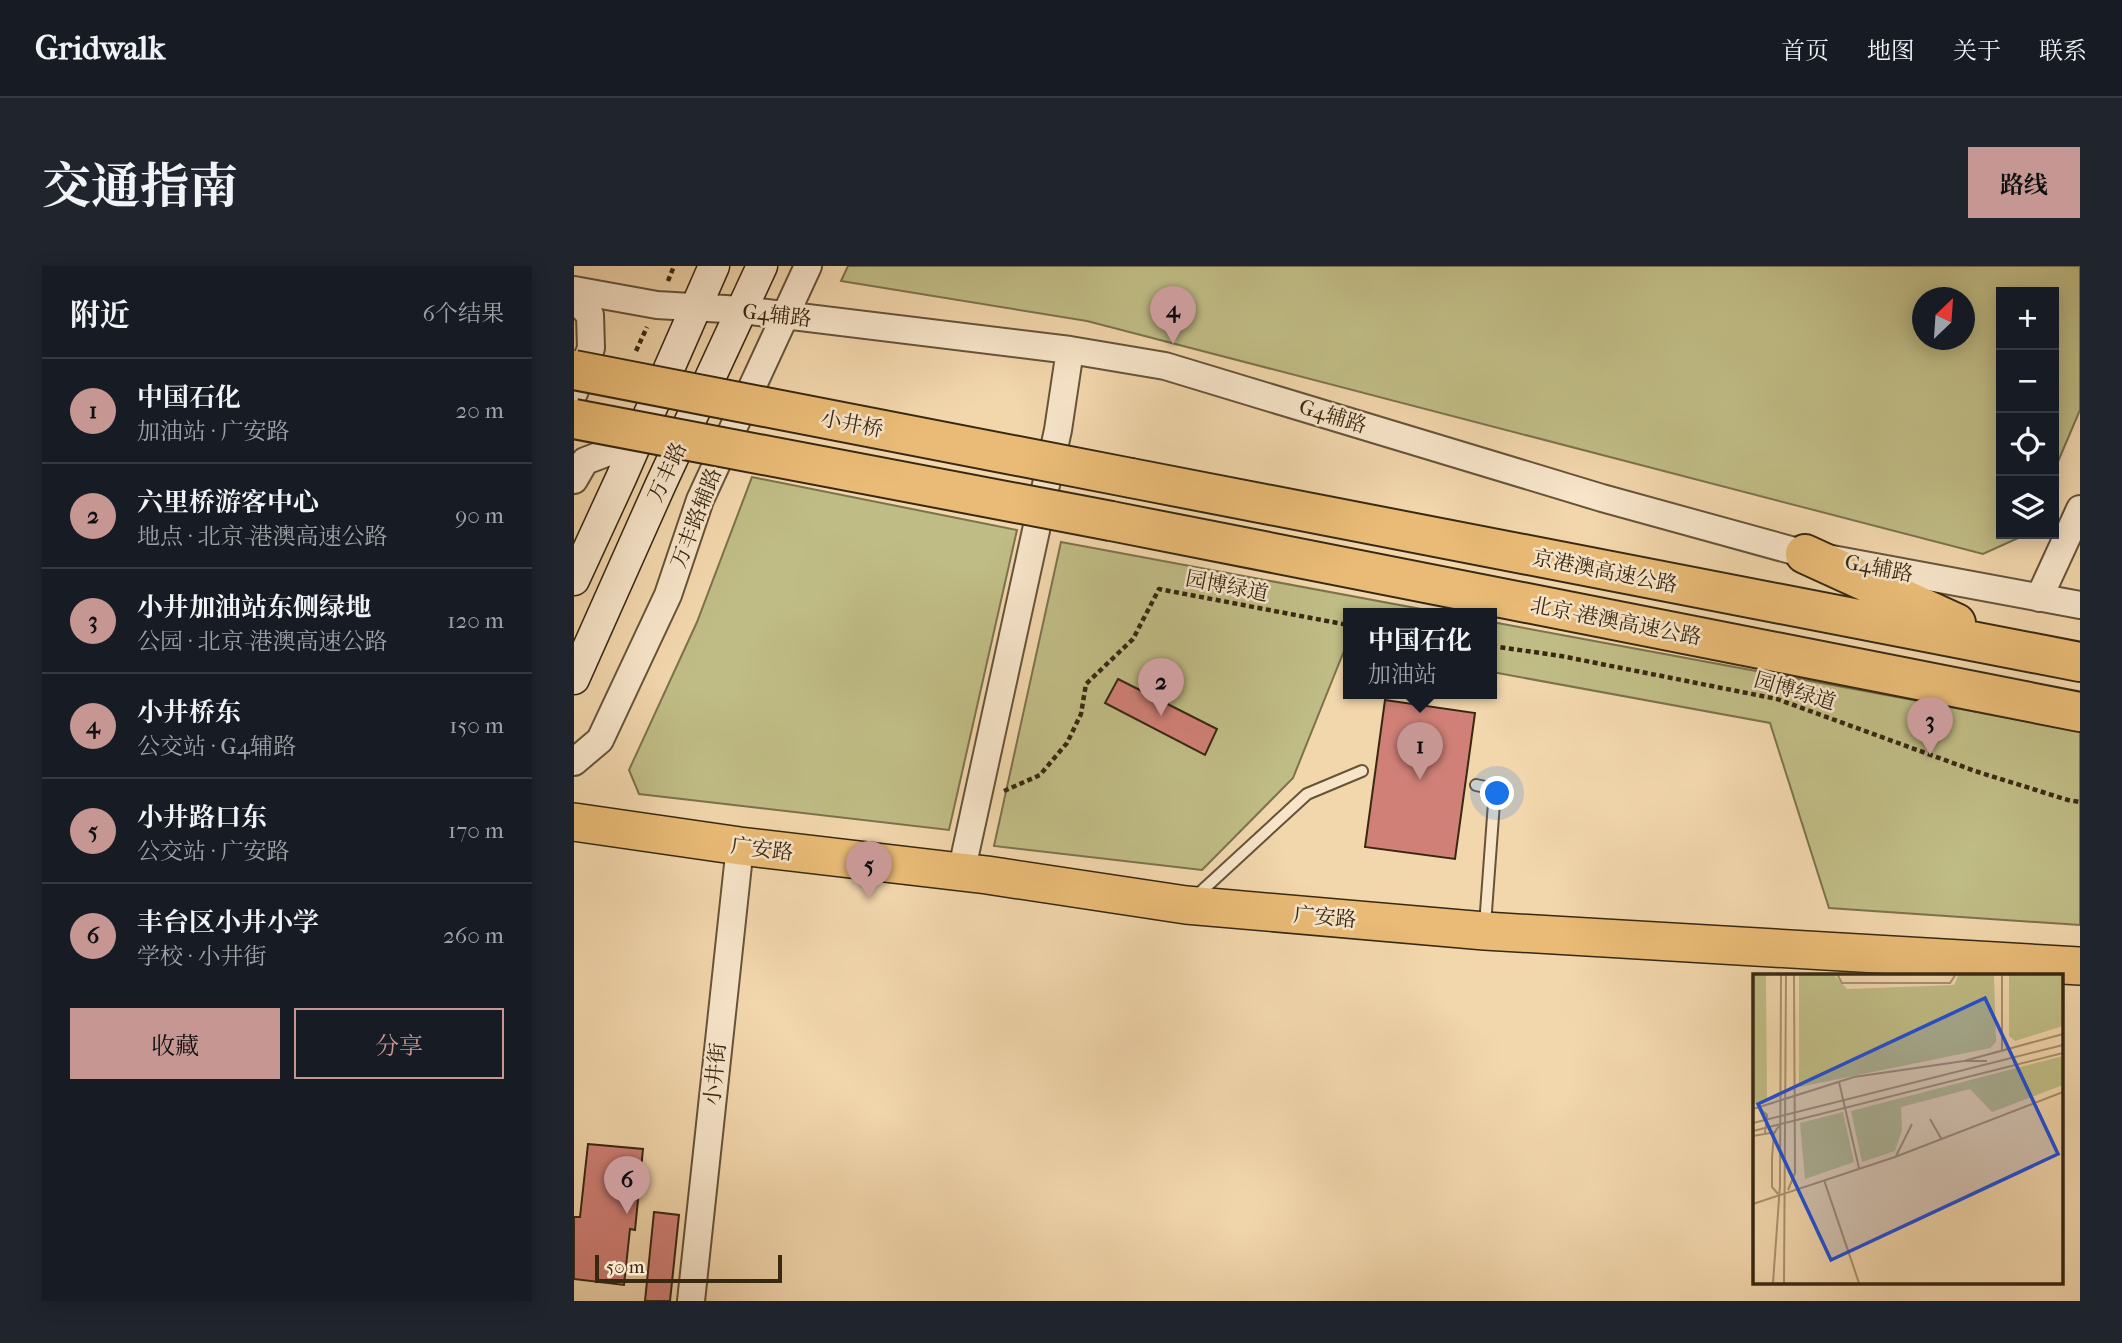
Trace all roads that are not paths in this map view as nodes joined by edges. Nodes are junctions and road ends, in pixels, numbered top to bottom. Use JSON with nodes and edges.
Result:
{"nodes":[{"id":1,"x":714,"y":266,"type":"edge"},
{"id":2,"x":762,"y":266,"type":"edge"},
{"id":3,"x":808,"y":266,"type":"edge"},
{"id":4,"x":574,"y":290,"type":"edge"},
{"id":5,"x":574,"y":298,"type":"edge"},
{"id":6,"x":695,"y":308,"type":"junction"},
{"id":7,"x":742,"y":310,"type":"junction"},
{"id":8,"x":784,"y":315,"type":"junction"},
{"id":9,"x":1070,"y":350,"type":"junction"},
{"id":10,"x":574,"y":370,"type":"edge"},
{"id":11,"x":574,"y":393,"type":"edge"},
{"id":12,"x":574,"y":419,"type":"edge"},
{"id":13,"x":638,"y":440,"type":"junction"},
{"id":14,"x":578,"y":466,"type":"edge"},
{"id":15,"x":621,"y":478,"type":"junction"},
{"id":16,"x":1131,"y":478,"type":"joint"},
{"id":17,"x":2080,"y":509,"type":"edge"},
{"id":18,"x":1805,"y":554,"type":"junction"},
{"id":19,"x":574,"y":580,"type":"edge"},
{"id":20,"x":2039,"y":598,"type":"junction"},
{"id":21,"x":2080,"y":605,"type":"edge"},
{"id":22,"x":2015,"y":650,"type":"junction"},
{"id":23,"x":2080,"y":662,"type":"edge"},
{"id":24,"x":574,"y":679,"type":"edge"},
{"id":25,"x":2080,"y":712,"type":"edge"},
{"id":26,"x":574,"y":762,"type":"edge"},
{"id":27,"x":1362,"y":771,"type":"dead end"},
{"id":28,"x":1476,"y":785,"type":"dead end"},
{"id":29,"x":574,"y":821,"type":"edge"},
{"id":30,"x":740,"y":846,"type":"junction"},
{"id":31,"x":961,"y":873,"type":"junction"},
{"id":32,"x":1186,"y":905,"type":"junction"},
{"id":33,"x":1485,"y":931,"type":"junction"},
{"id":34,"x":2080,"y":966,"type":"edge"},
{"id":35,"x":691,"y":1301,"type":"edge"}],
"edges":[{"from":1,"to":6,"type":"main road","name":"万丰路"},
{"from":2,"to":7,"type":"main road","name":"万丰路"},
{"from":3,"to":8,"type":"street","name":"万丰路辅路"},
{"from":4,"to":6,"type":"street","name":"G4辅路"},
{"from":5,"to":11,"type":"street"},
{"from":6,"to":7,"type":"street","name":"G4辅路"},
{"from":6,"to":13,"type":"main road","name":"万丰路"},
{"from":7,"to":8,"type":"street","name":"G4辅路"},
{"from":7,"to":24,"type":"main road","name":"万丰路"},
{"from":8,"to":9,"type":"street","name":"G4辅路"},
{"from":8,"to":26,"type":"street","name":"万丰路辅路"},
{"from":9,"to":18,"type":"street","name":"G4辅路"},
{"from":9,"to":31,"type":"street"},
{"from":10,"to":16,"type":"highway","name":"小井桥","bridge":true},
{"from":12,"to":25,"type":"highway","name":"北京-港澳高速公路","bridge":true},
{"from":13,"to":14,"type":"street"},
{"from":13,"to":15,"type":"main road","name":"万丰路"},
{"from":14,"to":15,"type":"street"},
{"from":15,"to":19,"type":"main road","name":"万丰路"},
{"from":16,"to":22,"type":"highway","name":"京港澳高速公路"},
{"from":17,"to":20,"type":"street"},
{"from":18,"to":20,"type":"street","name":"G4辅路"},
{"from":18,"to":22,"type":"highway"},
{"from":20,"to":21,"type":"street","name":"G4辅路"},
{"from":22,"to":23,"type":"highway","name":"京港澳高速公路"},
{"from":27,"to":32,"type":"lane"},
{"from":28,"to":33,"type":"lane"},
{"from":29,"to":30,"type":"highway","name":"广安路"},
{"from":30,"to":31,"type":"highway","name":"广安路"},
{"from":30,"to":35,"type":"street","name":"小井街"},
{"from":31,"to":32,"type":"highway","name":"广安路"},
{"from":32,"to":33,"type":"highway","name":"广安路"},
{"from":33,"to":34,"type":"highway","name":"广安路"}]}
